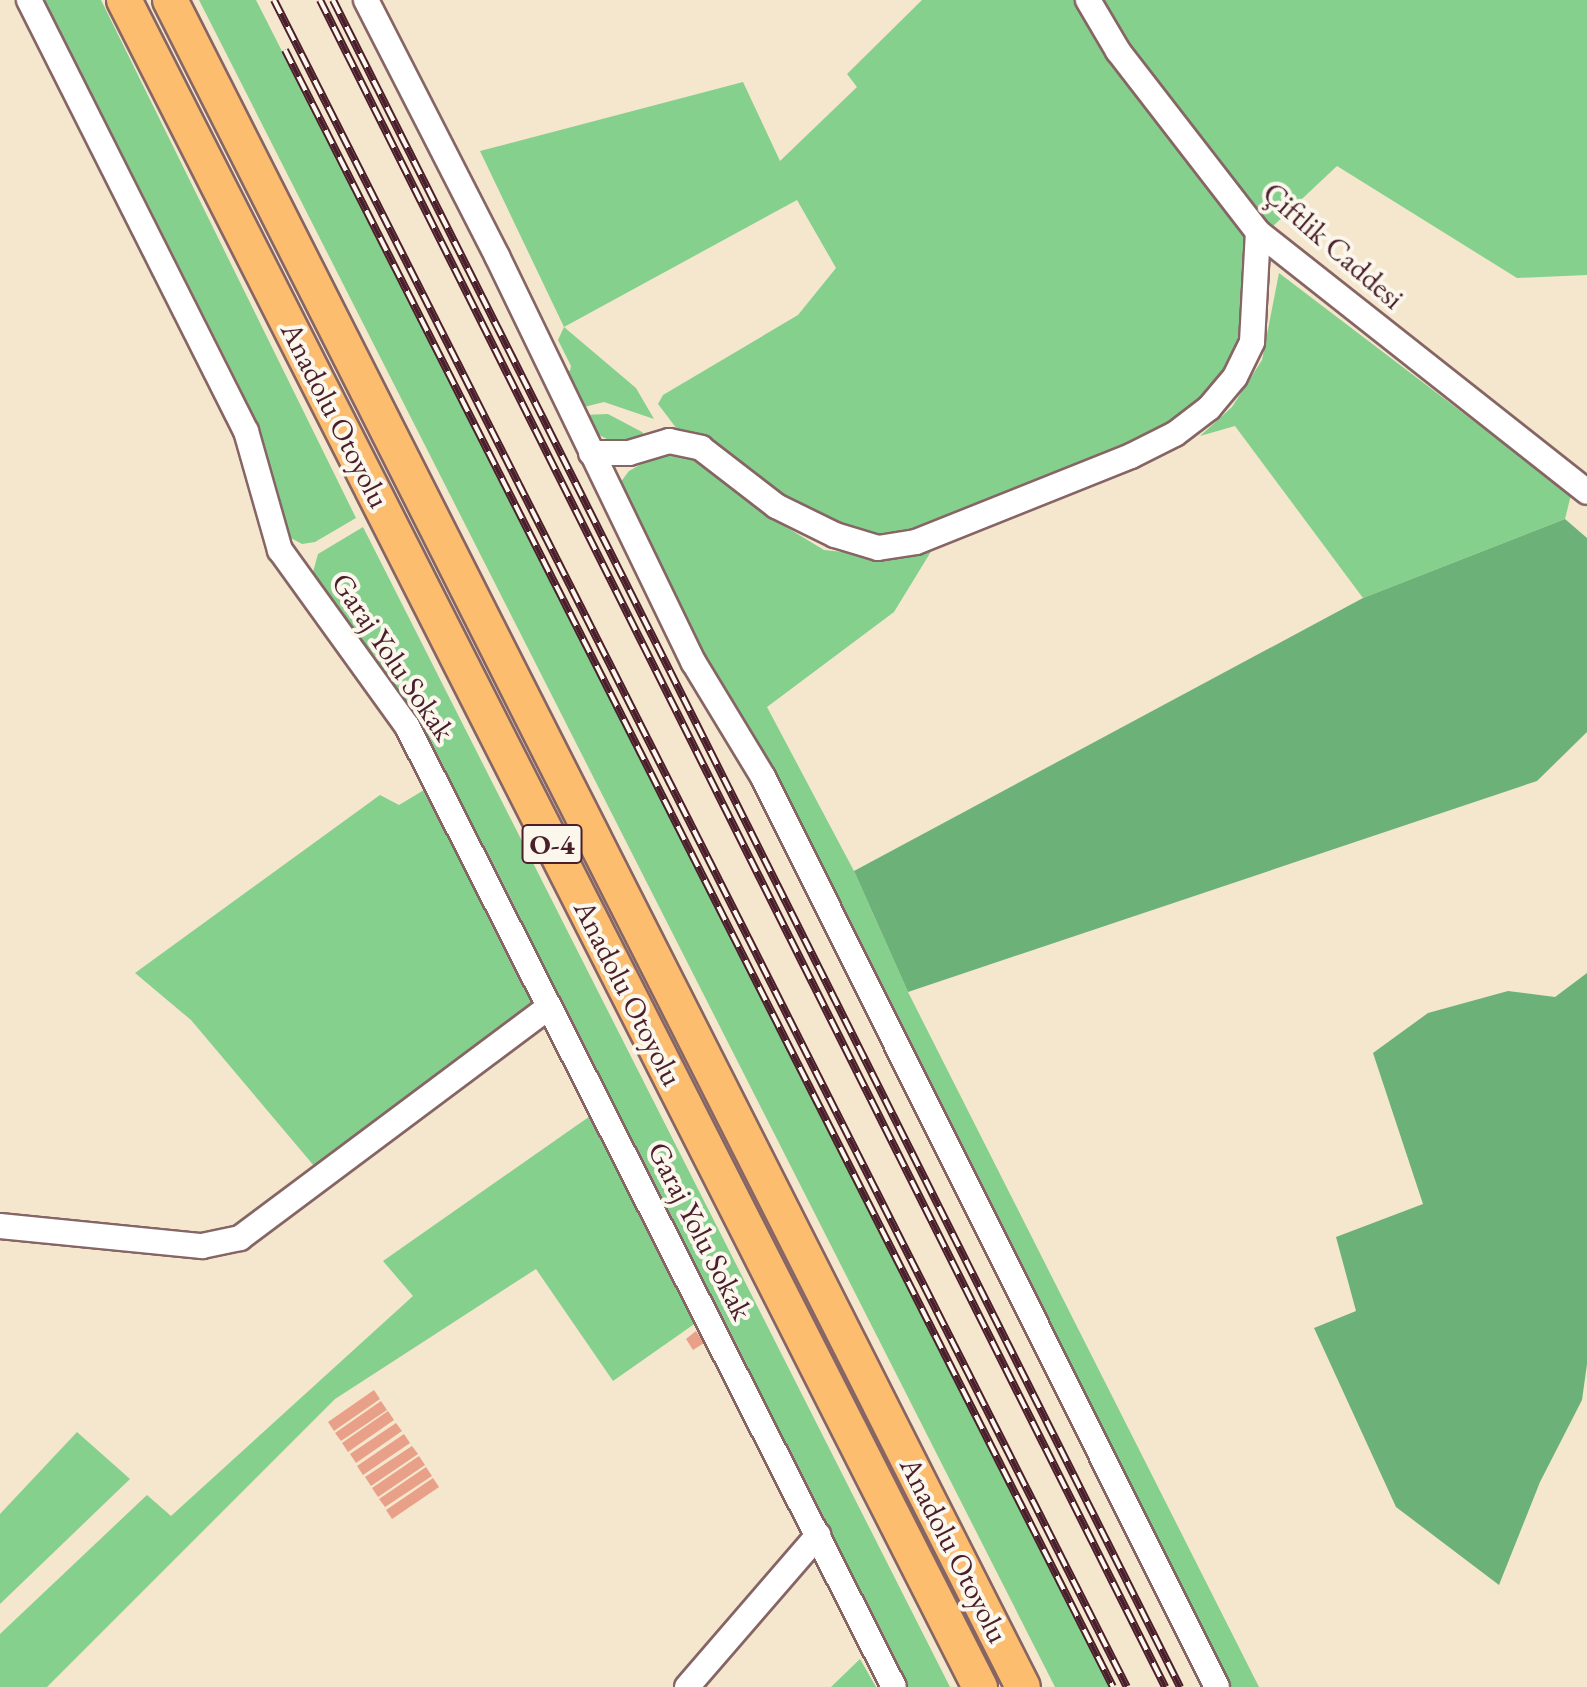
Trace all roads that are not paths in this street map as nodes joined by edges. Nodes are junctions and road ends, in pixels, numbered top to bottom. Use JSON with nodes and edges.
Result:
{"nodes":[{"id":1,"x":29,"y":0,"type":"edge"},
{"id":2,"x":124,"y":0,"type":"edge"},
{"id":3,"x":170,"y":0,"type":"edge"},
{"id":4,"x":366,"y":0,"type":"edge"},
{"id":5,"x":1088,"y":0,"type":"edge"},
{"id":6,"x":1258,"y":232,"type":"junction"},
{"id":7,"x":591,"y":453,"type":"junction"},
{"id":8,"x":1587,"y":492,"type":"edge"},
{"id":9,"x":548,"y":1008,"type":"junction"},
{"id":10,"x":0,"y":1226,"type":"edge"},
{"id":11,"x":818,"y":1535,"type":"junction"},
{"id":12,"x":687,"y":1687,"type":"edge"},
{"id":13,"x":894,"y":1687,"type":"edge"},
{"id":14,"x":980,"y":1687,"type":"edge"},
{"id":15,"x":1023,"y":1687,"type":"edge"},
{"id":16,"x":1217,"y":1687,"type":"edge"}],
"edges":[{"from":1,"to":9,"type":"street","name":"Garaj Yolu Sokak"},
{"from":2,"to":14,"type":"highway","name":"Anadolu Otoyolu","number":"O-4"},
{"from":3,"to":15,"type":"highway","name":"Anadolu Otoyolu","number":"O-4"},
{"from":4,"to":7,"type":"street"},
{"from":5,"to":6,"type":"street","name":"Çiftlik Caddesi"},
{"from":6,"to":7,"type":"street"},
{"from":6,"to":8,"type":"street","name":"Çiftlik Caddesi"},
{"from":7,"to":16,"type":"street"},
{"from":9,"to":10,"type":"street"},
{"from":9,"to":11,"type":"street","name":"Garaj Yolu Sokak"},
{"from":11,"to":12,"type":"street"},
{"from":11,"to":13,"type":"street","name":"Garaj Yolu Sokak"}]}
